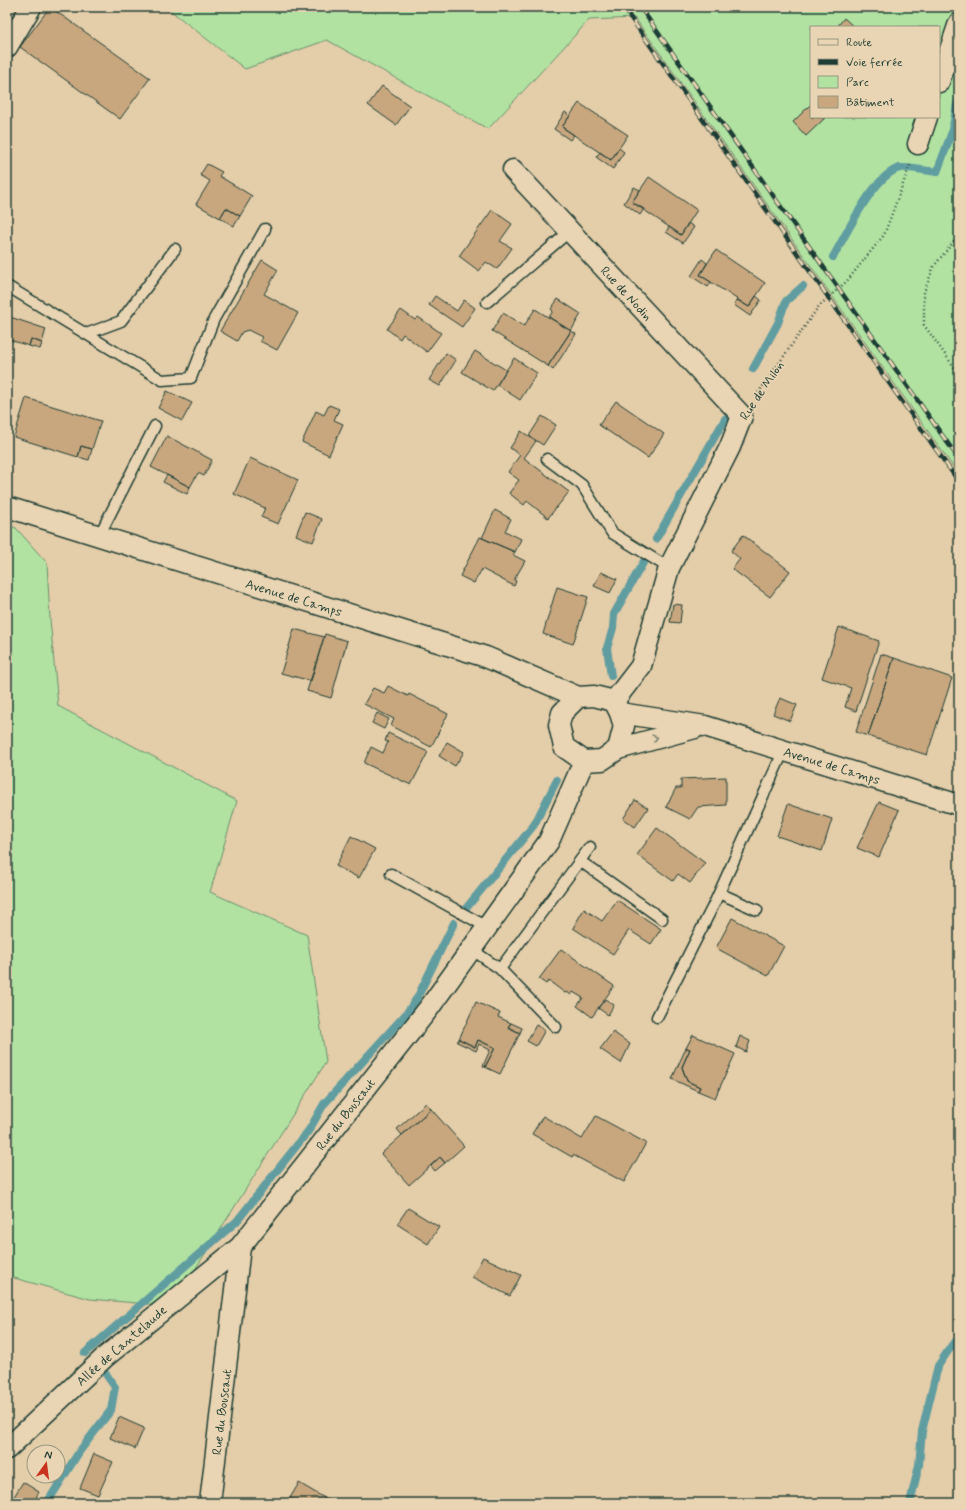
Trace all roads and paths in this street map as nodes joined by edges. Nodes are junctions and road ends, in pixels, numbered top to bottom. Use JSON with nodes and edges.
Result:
{"nodes":[{"id":1,"x":31,"y":7,"type":"edge"},
{"id":2,"x":959,"y":23,"type":"edge"},
{"id":3,"x":7,"y":46,"type":"edge"},
{"id":4,"x":940,"y":79,"type":"edge"},
{"id":5,"x":927,"y":118,"type":"edge"},
{"id":6,"x":918,"y":144,"type":"joint"},
{"id":7,"x":513,"y":170,"type":"dead end"},
{"id":8,"x":265,"y":229,"type":"dead end"},
{"id":9,"x":570,"y":231,"type":"junction"},
{"id":10,"x":959,"y":235,"type":"edge"},
{"id":11,"x":175,"y":249,"type":"dead end"},
{"id":12,"x":7,"y":286,"type":"edge"},
{"id":13,"x":487,"y":302,"type":"dead end"},
{"id":14,"x":86,"y":334,"type":"junction"},
{"id":15,"x":959,"y":374,"type":"edge"},
{"id":16,"x":742,"y":416,"type":"junction"},
{"id":17,"x":155,"y":426,"type":"dead end"},
{"id":18,"x":547,"y":459,"type":"dead end"},
{"id":19,"x":7,"y":507,"type":"edge"},
{"id":20,"x":99,"y":536,"type":"junction"},
{"id":21,"x":669,"y":568,"type":"junction"},
{"id":22,"x":578,"y":697,"type":"junction"},
{"id":23,"x":617,"y":707,"type":"junction"},
{"id":24,"x":705,"y":726,"type":"junction"},
{"id":25,"x":618,"y":748,"type":"junction"},
{"id":26,"x":784,"y":750,"type":"junction"},
{"id":27,"x":584,"y":761,"type":"junction"},
{"id":28,"x":959,"y":805,"type":"edge"},
{"id":29,"x":590,"y":847,"type":"dead end"},
{"id":30,"x":580,"y":861,"type":"junction"},
{"id":31,"x":391,"y":874,"type":"dead end"},
{"id":32,"x":719,"y":893,"type":"junction"},
{"id":33,"x":757,"y":910,"type":"dead end"},
{"id":34,"x":662,"y":919,"type":"dead end"},
{"id":35,"x":487,"y":926,"type":"junction"},
{"id":36,"x":471,"y":949,"type":"junction"},
{"id":37,"x":500,"y":969,"type":"junction"},
{"id":38,"x":657,"y":1017,"type":"dead end"},
{"id":39,"x":556,"y":1027,"type":"dead end"},
{"id":40,"x":240,"y":1247,"type":"junction"},
{"id":41,"x":7,"y":1449,"type":"edge"},
{"id":42,"x":210,"y":1503,"type":"edge"}],
"edges":[{"from":1,"to":3,"type":"street"},
{"from":2,"to":4,"type":"street"},
{"from":5,"to":6,"type":"street"},
{"from":6,"to":16,"type":"path","name":"Rue de Milon"},
{"from":7,"to":9,"type":"street","name":"Rue de Nodin"},
{"from":8,"to":14,"type":"lane"},
{"from":9,"to":13,"type":"lane"},
{"from":9,"to":16,"type":"street","name":"Rue de Nodin"},
{"from":10,"to":15,"type":"path"},
{"from":11,"to":14,"type":"lane"},
{"from":12,"to":14,"type":"lane"},
{"from":16,"to":21,"type":"street","name":"Rue de Milon"},
{"from":17,"to":20,"type":"lane"},
{"from":18,"to":21,"type":"lane"},
{"from":19,"to":20,"type":"street","name":"Avenue de Camps"},
{"from":20,"to":22,"type":"street","name":"Avenue de Camps"},
{"from":21,"to":23,"type":"street","name":"Rue de Milon"},
{"from":22,"to":23,"type":"street"},
{"from":22,"to":27,"type":"street"},
{"from":23,"to":24,"type":"street","name":"Avenue de Camps"},
{"from":23,"to":25,"type":"street"},
{"from":25,"to":24,"type":"street","one_way":true},
{"from":24,"to":26,"type":"street","name":"Avenue de Camps"},
{"from":25,"to":27,"type":"street"},
{"from":26,"to":28,"type":"street","name":"Avenue de Camps"},
{"from":26,"to":32,"type":"lane"},
{"from":27,"to":35,"type":"street","name":"Rue du Bouscaut"},
{"from":29,"to":30,"type":"lane"},
{"from":30,"to":34,"type":"lane"},
{"from":30,"to":37,"type":"lane"},
{"from":31,"to":35,"type":"lane"},
{"from":32,"to":33,"type":"lane"},
{"from":32,"to":38,"type":"lane"},
{"from":35,"to":36,"type":"street","name":"Rue du Bouscaut"},
{"from":36,"to":37,"type":"lane"},
{"from":36,"to":40,"type":"street","name":"Rue du Bouscaut"},
{"from":37,"to":39,"type":"lane"},
{"from":40,"to":41,"type":"street","name":"Allée de Cantelaude"},
{"from":40,"to":42,"type":"street","name":"Rue du Bouscaut"}]}
